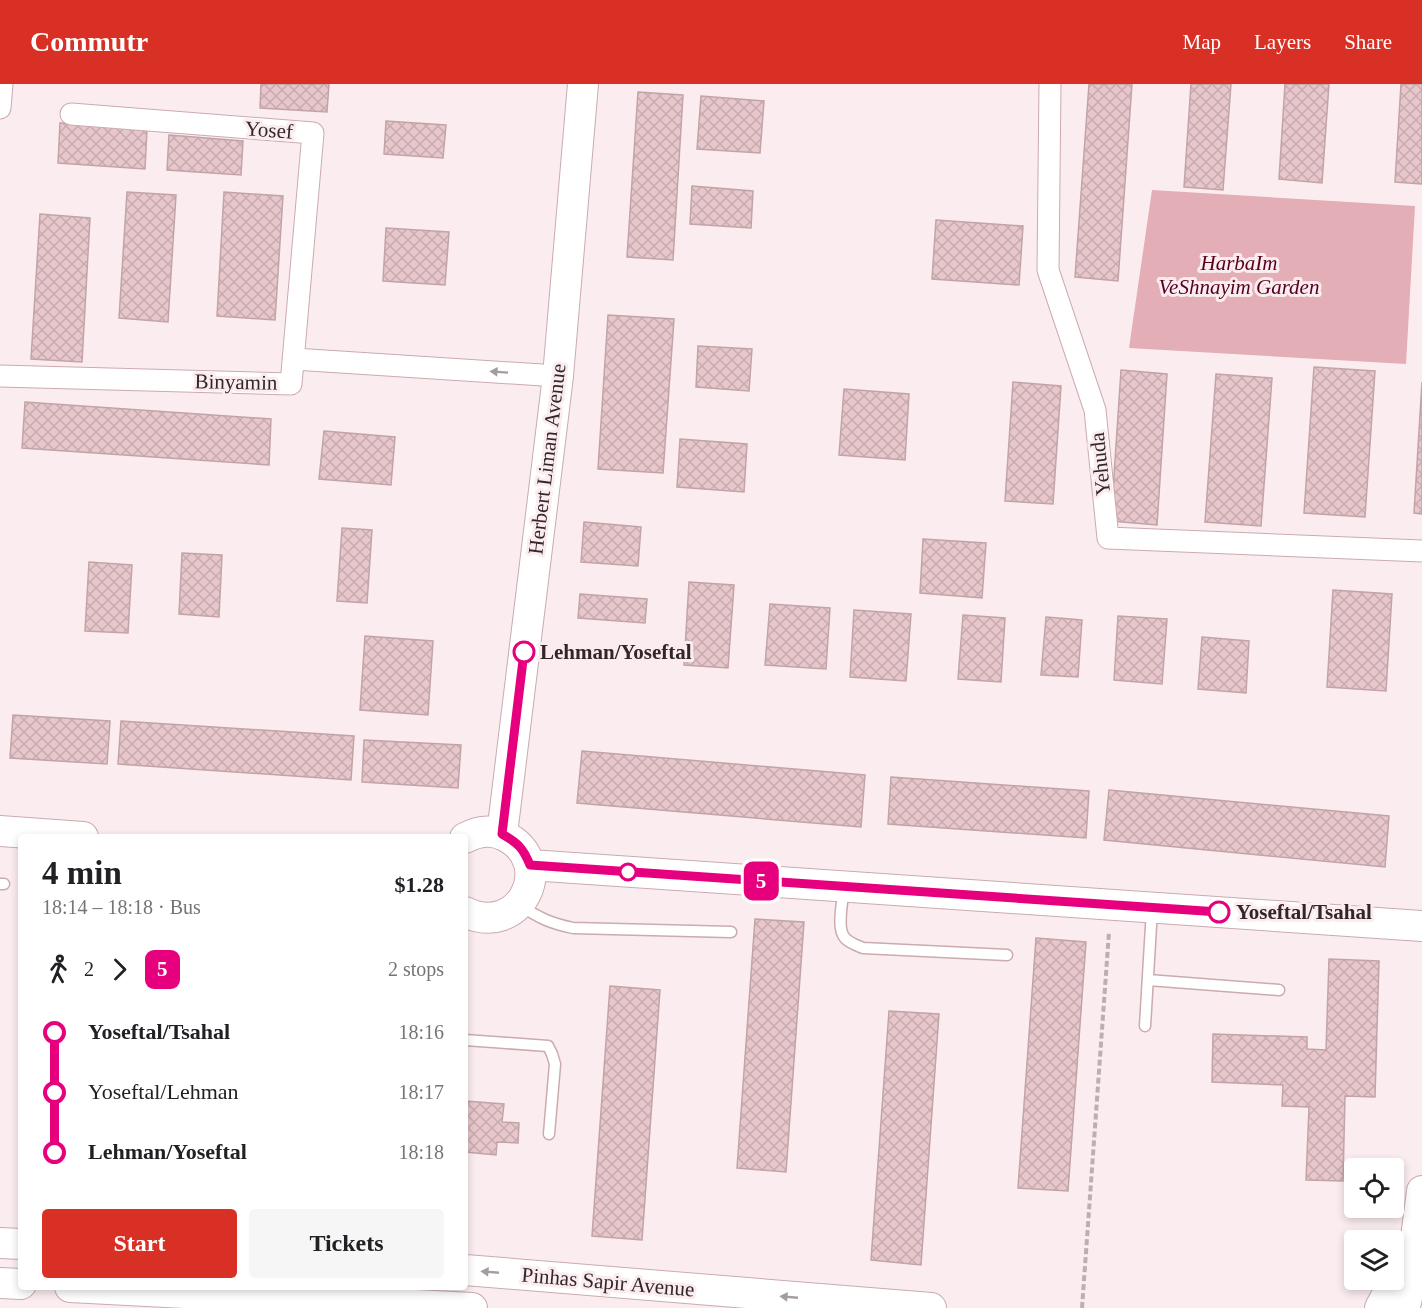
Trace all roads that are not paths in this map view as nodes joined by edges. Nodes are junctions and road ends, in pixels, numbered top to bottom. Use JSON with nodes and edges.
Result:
{"nodes":[{"id":1,"x":2,"y":84,"type":"edge"},
{"id":2,"x":582,"y":84,"type":"edge"},
{"id":3,"x":1050,"y":84,"type":"edge"},
{"id":4,"x":0,"y":108,"type":"edge"},
{"id":5,"x":72,"y":114,"type":"dead end"},
{"id":6,"x":294,"y":359,"type":"junction"},
{"id":7,"x":0,"y":376,"type":"edge"},
{"id":8,"x":558,"y":376,"type":"junction"},
{"id":9,"x":1422,"y":550,"type":"edge"},
{"id":10,"x":0,"y":831,"type":"edge"},
{"id":11,"x":42,"y":834,"type":"edge"},
{"id":12,"x":502,"y":834,"type":"junction"},
{"id":13,"x":468,"y":836,"type":"edge"},
{"id":14,"x":530,"y":865,"type":"junction"},
{"id":15,"x":844,"y":886,"type":"junction"},
{"id":16,"x":519,"y":905,"type":"junction"},
{"id":17,"x":1152,"y":907,"type":"junction"},
{"id":18,"x":468,"y":913,"type":"edge"},
{"id":19,"x":1422,"y":926,"type":"edge"},
{"id":20,"x":731,"y":932,"type":"dead end"},
{"id":21,"x":1007,"y":955,"type":"dead end"},
{"id":22,"x":1148,"y":980,"type":"junction"},
{"id":23,"x":1279,"y":990,"type":"dead end"},
{"id":24,"x":1145,"y":1026,"type":"dead end"},
{"id":25,"x":468,"y":1040,"type":"edge"},
{"id":26,"x":549,"y":1134,"type":"dead end"},
{"id":27,"x":1422,"y":1191,"type":"edge"},
{"id":28,"x":1418,"y":1221,"type":"junction"},
{"id":29,"x":0,"y":1243,"type":"edge"},
{"id":30,"x":18,"y":1244,"type":"edge"},
{"id":31,"x":468,"y":1270,"type":"edge"},
{"id":32,"x":0,"y":1283,"type":"edge"},
{"id":33,"x":18,"y":1284,"type":"edge"},
{"id":34,"x":127,"y":1290,"type":"edge"},
{"id":35,"x":472,"y":1308,"type":"edge"},
{"id":36,"x":931,"y":1308,"type":"edge"},
{"id":37,"x":1380,"y":1308,"type":"edge"},
{"id":38,"x":1403,"y":1308,"type":"edge"}],
"edges":[{"from":1,"to":4,"type":"street"},
{"from":2,"to":8,"type":"street","name":"Herbert Liman Avenue"},
{"from":3,"to":9,"type":"street","name":"Yehuda"},
{"from":5,"to":6,"type":"street","name":"Yosef"},
{"from":6,"to":7,"type":"street","name":"Binyamin"},
{"from":8,"to":6,"type":"street","name":"Binyamin","one_way":true},
{"from":8,"to":12,"type":"street","name":"Herbert Liman Avenue"},
{"from":10,"to":11,"type":"street"},
{"from":12,"to":13,"type":"street"},
{"from":12,"to":14,"type":"street"},
{"from":14,"to":15,"type":"street"},
{"from":14,"to":16,"type":"street"},
{"from":15,"to":17,"type":"street"},
{"from":15,"to":21,"type":"lane"},
{"from":16,"to":18,"type":"street"},
{"from":16,"to":20,"type":"lane"},
{"from":17,"to":19,"type":"street"},
{"from":17,"to":22,"type":"lane"},
{"from":22,"to":23,"type":"lane"},
{"from":22,"to":24,"type":"lane"},
{"from":25,"to":26,"type":"lane"},
{"from":27,"to":28,"type":"street"},
{"from":28,"to":37,"type":"street"},
{"from":28,"to":38,"type":"street"},
{"from":29,"to":30,"type":"street"},
{"from":36,"to":31,"type":"street","name":"Pinhas Sapir Avenue","one_way":true},
{"from":32,"to":33,"type":"street"},
{"from":34,"to":35,"type":"street"}]}
